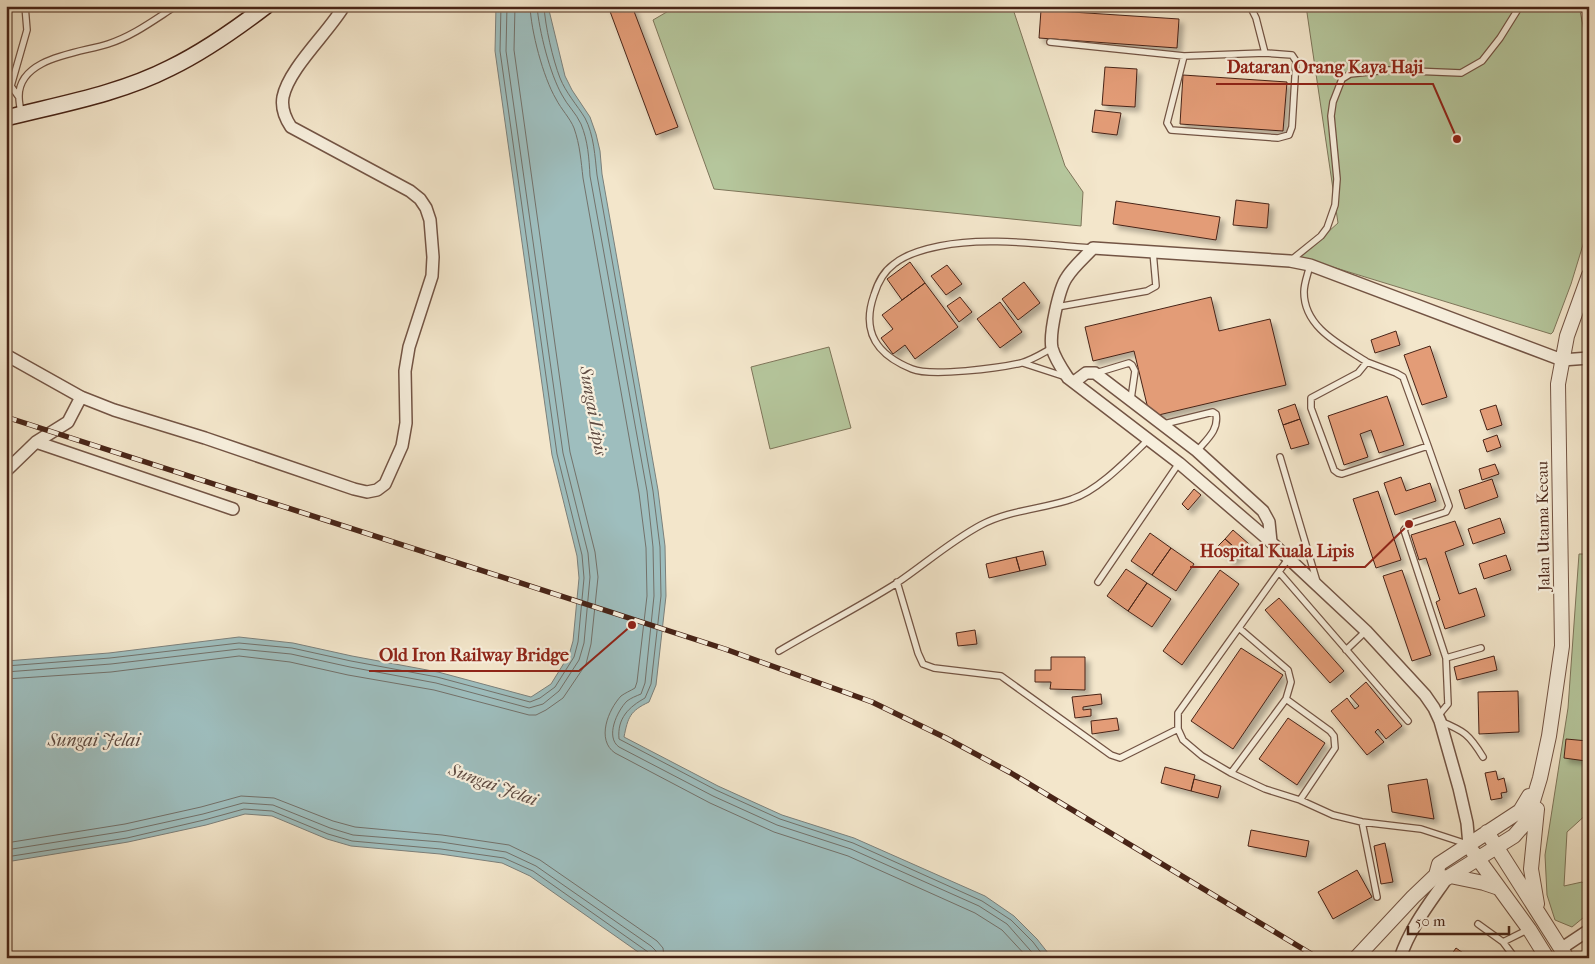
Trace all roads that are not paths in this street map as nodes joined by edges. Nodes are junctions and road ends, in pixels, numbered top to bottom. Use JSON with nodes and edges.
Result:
{"nodes":[{"id":1,"x":25,"y":6,"type":"edge"},
{"id":2,"x":176,"y":6,"type":"edge"},
{"id":3,"x":266,"y":6,"type":"edge"},
{"id":4,"x":344,"y":6,"type":"edge"},
{"id":5,"x":1250,"y":6,"type":"edge"},
{"id":6,"x":1520,"y":6,"type":"edge"},
{"id":7,"x":1050,"y":42,"type":"dead end"},
{"id":8,"x":1266,"y":53,"type":"junction"},
{"id":9,"x":1184,"y":56,"type":"junction"},
{"id":10,"x":18,"y":96,"type":"junction"},
{"id":11,"x":14,"y":116,"type":"edge"},
{"id":12,"x":1094,"y":248,"type":"junction"},
{"id":13,"x":1153,"y":252,"type":"junction"},
{"id":14,"x":1290,"y":261,"type":"junction"},
{"id":15,"x":1310,"y":265,"type":"junction"},
{"id":16,"x":1589,"y":275,"type":"edge"},
{"id":17,"x":1057,"y":307,"type":"junction"},
{"id":18,"x":1052,"y":348,"type":"junction"},
{"id":19,"x":6,"y":355,"type":"edge"},
{"id":20,"x":1589,"y":358,"type":"edge"},
{"id":21,"x":1562,"y":360,"type":"junction"},
{"id":22,"x":1367,"y":362,"type":"junction"},
{"id":23,"x":1023,"y":363,"type":"junction"},
{"id":24,"x":1095,"y":373,"type":"junction"},
{"id":25,"x":1071,"y":380,"type":"junction"},
{"id":26,"x":81,"y":397,"type":"junction"},
{"id":27,"x":1131,"y":399,"type":"junction"},
{"id":28,"x":1163,"y":424,"type":"junction"},
{"id":29,"x":1149,"y":439,"type":"junction"},
{"id":30,"x":36,"y":442,"type":"junction"},
{"id":31,"x":1428,"y":446,"type":"junction"},
{"id":32,"x":1197,"y":451,"type":"junction"},
{"id":33,"x":1280,"y":457,"type":"dead end"},
{"id":34,"x":1179,"y":463,"type":"junction"},
{"id":35,"x":8,"y":468,"type":"edge"},
{"id":36,"x":233,"y":509,"type":"dead end"},
{"id":37,"x":1271,"y":542,"type":"junction"},
{"id":38,"x":1288,"y":560,"type":"junction"},
{"id":39,"x":1279,"y":572,"type":"junction"},
{"id":40,"x":897,"y":582,"type":"junction"},
{"id":41,"x":1098,"y":582,"type":"dead end"},
{"id":42,"x":1319,"y":586,"type":"junction"},
{"id":43,"x":1239,"y":628,"type":"junction"},
{"id":44,"x":1366,"y":631,"type":"junction"},
{"id":45,"x":1480,"y":648,"type":"dead end"},
{"id":46,"x":1346,"y":650,"type":"junction"},
{"id":47,"x":779,"y":651,"type":"dead end"},
{"id":48,"x":1446,"y":658,"type":"junction"},
{"id":49,"x":1286,"y":700,"type":"junction"},
{"id":50,"x":1439,"y":718,"type":"junction"},
{"id":51,"x":1408,"y":721,"type":"dead end"},
{"id":52,"x":1178,"y":729,"type":"junction"},
{"id":53,"x":1483,"y":757,"type":"dead end"},
{"id":54,"x":1231,"y":773,"type":"junction"},
{"id":55,"x":1540,"y":778,"type":"junction"},
{"id":56,"x":1300,"y":800,"type":"junction"},
{"id":57,"x":1362,"y":822,"type":"junction"},
{"id":58,"x":1467,"y":823,"type":"junction"},
{"id":59,"x":1487,"y":832,"type":"junction"},
{"id":60,"x":1468,"y":845,"type":"junction"},
{"id":61,"x":1496,"y":847,"type":"junction"},
{"id":62,"x":1478,"y":858,"type":"junction"},
{"id":63,"x":1444,"y":877,"type":"junction"},
{"id":64,"x":1499,"y":888,"type":"junction"},
{"id":65,"x":1377,"y":898,"type":"dead end"},
{"id":66,"x":1538,"y":910,"type":"junction"},
{"id":67,"x":1478,"y":924,"type":"dead end"},
{"id":68,"x":1529,"y":929,"type":"junction"},
{"id":69,"x":1589,"y":930,"type":"edge"},
{"id":70,"x":1503,"y":942,"type":"junction"},
{"id":71,"x":1564,"y":953,"type":"edge"},
{"id":72,"x":1356,"y":958,"type":"edge"},
{"id":73,"x":1400,"y":958,"type":"edge"},
{"id":74,"x":1515,"y":958,"type":"edge"},
{"id":75,"x":1547,"y":958,"type":"edge"}],
"edges":[{"from":1,"to":10,"type":"lane"},
{"from":2,"to":10,"type":"lane"},
{"from":3,"to":11,"type":"main road"},
{"from":4,"to":26,"type":"street"},
{"from":5,"to":8,"type":"lane"},
{"from":6,"to":14,"type":"lane"},
{"from":7,"to":9,"type":"lane"},
{"from":8,"to":9,"type":"lane"},
{"from":8,"to":9,"type":"lane"},
{"from":10,"to":11,"type":"lane"},
{"from":12,"to":13,"type":"street"},
{"from":12,"to":17,"type":"street"},
{"from":12,"to":23,"type":"lane"},
{"from":13,"to":14,"type":"street"},
{"from":13,"to":17,"type":"lane"},
{"from":14,"to":15,"type":"street"},
{"from":15,"to":21,"type":"street"},
{"from":15,"to":22,"type":"lane"},
{"from":16,"to":21,"type":"street","name":"Jalan Utama Kecau"},
{"from":17,"to":18,"type":"street"},
{"from":18,"to":23,"type":"lane"},
{"from":18,"to":25,"type":"street"},
{"from":19,"to":26,"type":"street"},
{"from":20,"to":21,"type":"street"},
{"from":21,"to":55,"type":"street","name":"Jalan Utama Kecau"},
{"from":22,"to":31,"type":"lane"},
{"from":22,"to":31,"type":"lane"},
{"from":23,"to":25,"type":"lane"},
{"from":24,"to":25,"type":"street"},
{"from":24,"to":27,"type":"street"},
{"from":24,"to":27,"type":"lane"},
{"from":25,"to":29,"type":"street"},
{"from":26,"to":30,"type":"street"},
{"from":27,"to":28,"type":"street"},
{"from":28,"to":32,"type":"street"},
{"from":28,"to":32,"type":"lane"},
{"from":29,"to":34,"type":"street"},
{"from":29,"to":40,"type":"lane"},
{"from":30,"to":35,"type":"street"},
{"from":30,"to":36,"type":"street"},
{"from":31,"to":48,"type":"lane"},
{"from":32,"to":37,"type":"street"},
{"from":33,"to":42,"type":"lane"},
{"from":34,"to":37,"type":"street"},
{"from":34,"to":41,"type":"lane"},
{"from":37,"to":38,"type":"street"},
{"from":38,"to":39,"type":"lane"},
{"from":38,"to":42,"type":"street"},
{"from":39,"to":43,"type":"lane"},
{"from":39,"to":46,"type":"lane"},
{"from":40,"to":47,"type":"lane"},
{"from":40,"to":52,"type":"lane"},
{"from":42,"to":44,"type":"street"},
{"from":43,"to":49,"type":"lane"},
{"from":43,"to":52,"type":"lane"},
{"from":44,"to":46,"type":"lane"},
{"from":44,"to":50,"type":"street"},
{"from":45,"to":48,"type":"lane"},
{"from":46,"to":51,"type":"lane"},
{"from":48,"to":50,"type":"lane"},
{"from":49,"to":54,"type":"lane"},
{"from":49,"to":56,"type":"lane"},
{"from":50,"to":53,"type":"lane"},
{"from":50,"to":58,"type":"street"},
{"from":52,"to":54,"type":"lane"},
{"from":54,"to":56,"type":"lane"},
{"from":55,"to":59,"type":"street"},
{"from":55,"to":61,"type":"street"},
{"from":55,"to":66,"type":"street"},
{"from":56,"to":57,"type":"lane"},
{"from":57,"to":60,"type":"lane"},
{"from":57,"to":65,"type":"lane"},
{"from":58,"to":59,"type":"street"},
{"from":58,"to":60,"type":"street"},
{"from":59,"to":60,"type":"street"},
{"from":59,"to":61,"type":"street"},
{"from":60,"to":62,"type":"street"},
{"from":60,"to":63,"type":"street"},
{"from":61,"to":62,"type":"street"},
{"from":61,"to":66,"type":"street"},
{"from":62,"to":63,"type":"street"},
{"from":62,"to":64,"type":"street"},
{"from":63,"to":64,"type":"street"},
{"from":63,"to":72,"type":"street"},
{"from":63,"to":73,"type":"street"},
{"from":64,"to":68,"type":"street"},
{"from":66,"to":71,"type":"street"},
{"from":67,"to":70,"type":"lane"},
{"from":68,"to":70,"type":"lane"},
{"from":68,"to":75,"type":"street"},
{"from":69,"to":71,"type":"street"},
{"from":70,"to":74,"type":"lane"}]}
